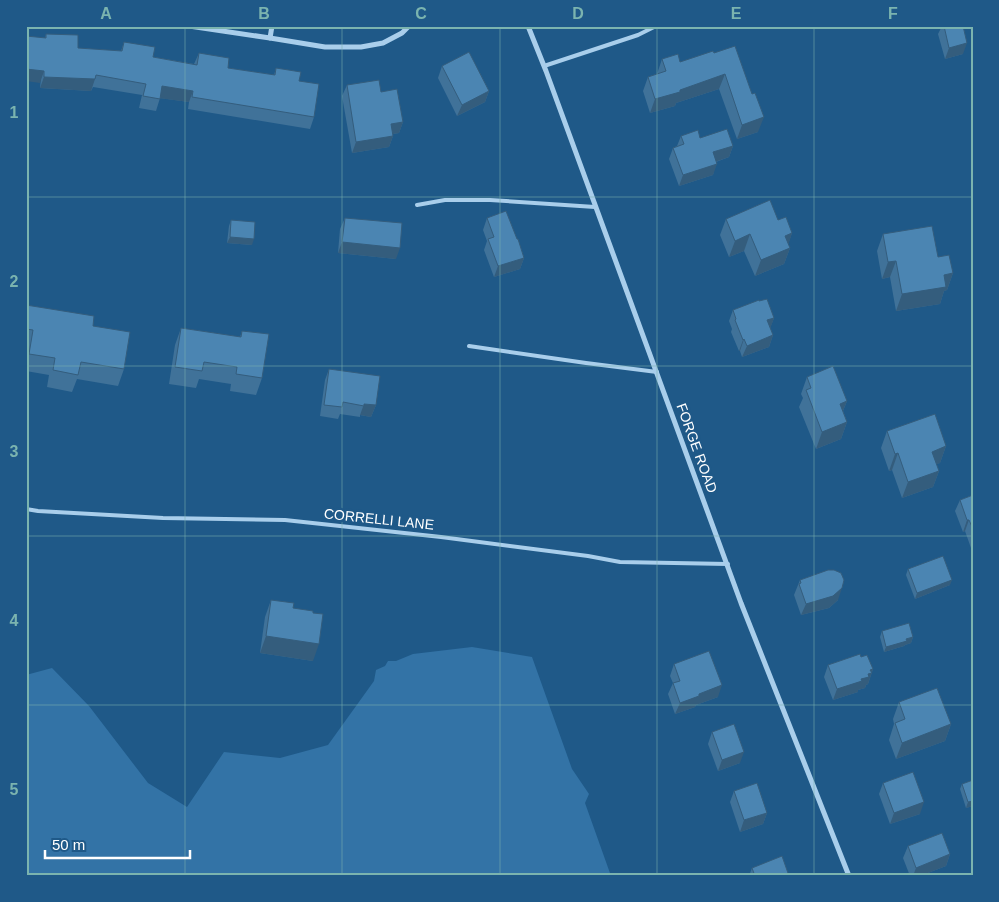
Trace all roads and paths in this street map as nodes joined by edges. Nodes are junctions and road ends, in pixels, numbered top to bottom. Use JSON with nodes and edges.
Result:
{"nodes":[{"id":1,"x":189,"y":26,"type":"edge"},
{"id":2,"x":272,"y":26,"type":"edge"},
{"id":3,"x":409,"y":26,"type":"edge"},
{"id":4,"x":528,"y":26,"type":"edge"},
{"id":5,"x":656,"y":26,"type":"edge"},
{"id":6,"x":270,"y":38,"type":"junction"},
{"id":7,"x":544,"y":66,"type":"junction"},
{"id":8,"x":417,"y":205,"type":"dead end"},
{"id":9,"x":596,"y":207,"type":"junction"},
{"id":10,"x":468,"y":346,"type":"dead end"},
{"id":11,"x":657,"y":372,"type":"junction"},
{"id":12,"x":26,"y":509,"type":"edge"},
{"id":13,"x":728,"y":564,"type":"junction"},
{"id":14,"x":849,"y":876,"type":"edge"}],
"edges":[{"from":1,"to":6,"type":"street"},
{"from":2,"to":6,"type":"street"},
{"from":3,"to":6,"type":"street"},
{"from":4,"to":7,"type":"street","name":"FORGE ROAD"},
{"from":5,"to":7,"type":"lane"},
{"from":7,"to":9,"type":"street","name":"FORGE ROAD"},
{"from":8,"to":9,"type":"lane"},
{"from":9,"to":11,"type":"street","name":"FORGE ROAD"},
{"from":10,"to":11,"type":"lane"},
{"from":11,"to":13,"type":"street","name":"FORGE ROAD"},
{"from":12,"to":13,"type":"lane","name":"CORRELLI LANE"},
{"from":13,"to":14,"type":"street","name":"FORGE ROAD"}]}
